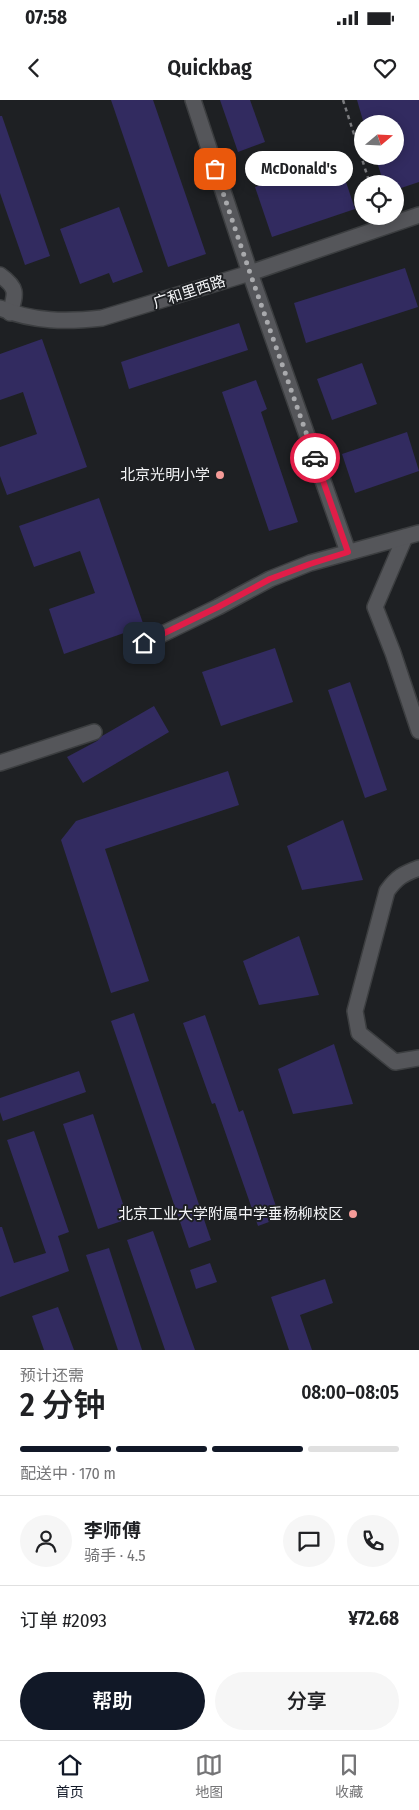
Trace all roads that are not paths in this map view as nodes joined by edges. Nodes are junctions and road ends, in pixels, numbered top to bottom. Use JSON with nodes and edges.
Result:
{"nodes":[{"id":1,"x":193,"y":100,"type":"edge"},
{"id":2,"x":419,"y":215,"type":"edge"},
{"id":3,"x":250,"y":273,"type":"junction"},
{"id":4,"x":0,"y":275,"type":"edge"},
{"id":5,"x":5,"y":311,"type":"edge"},
{"id":6,"x":412,"y":535,"type":"edge"},
{"id":7,"x":348,"y":552,"type":"junction"},
{"id":8,"x":144,"y":643,"type":"dead end"},
{"id":9,"x":419,"y":731,"type":"edge"},
{"id":10,"x":94,"y":732,"type":"dead end"},
{"id":11,"x":0,"y":763,"type":"edge"},
{"id":12,"x":419,"y":868,"type":"edge"},
{"id":13,"x":419,"y":1058,"type":"edge"}],
"edges":[{"from":1,"to":3,"type":"street"},
{"from":2,"to":3,"type":"street","name":"广和里西路"},
{"from":3,"to":5,"type":"street","name":"广和里西路"},
{"from":3,"to":7,"type":"street"},
{"from":4,"to":5,"type":"street","name":"广和里西路"},
{"from":6,"to":7,"type":"street"},
{"from":6,"to":9,"type":"street"},
{"from":7,"to":8,"type":"street"},
{"from":10,"to":11,"type":"street"},
{"from":12,"to":13,"type":"street"}]}
